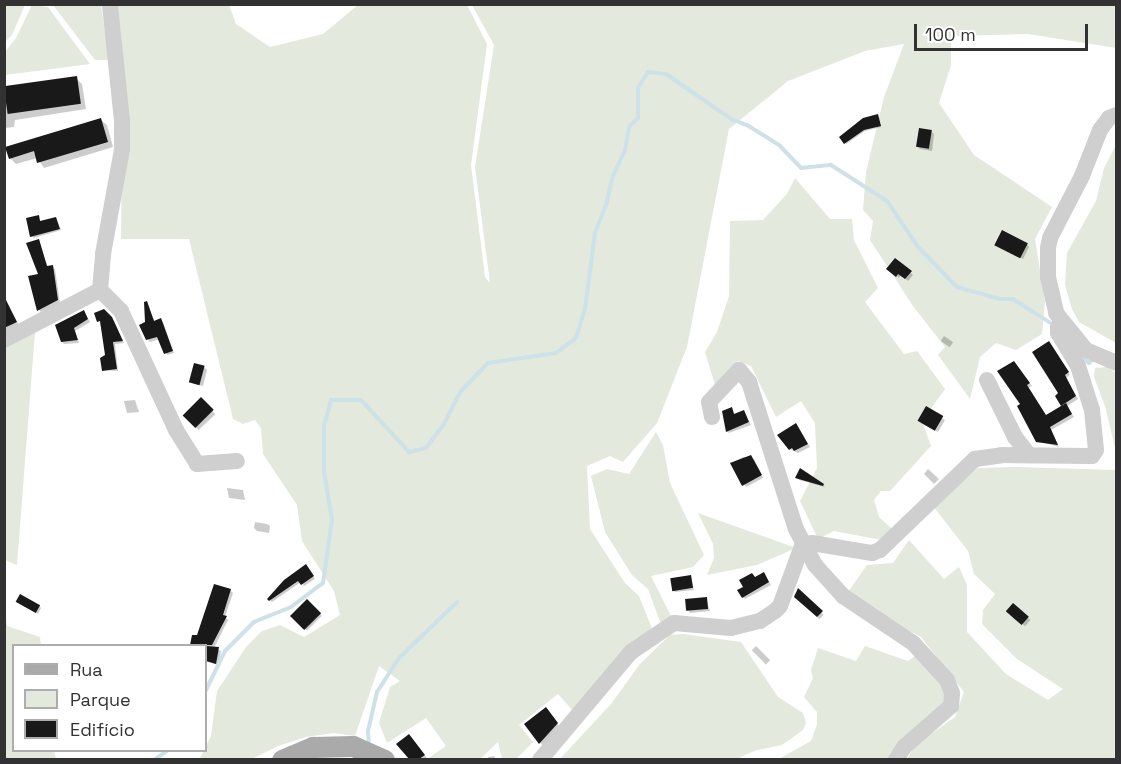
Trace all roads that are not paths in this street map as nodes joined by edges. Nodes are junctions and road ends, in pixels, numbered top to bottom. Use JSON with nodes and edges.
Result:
{"nodes":[{"id":1,"x":110,"y":4,"type":"edge"},
{"id":2,"x":1116,"y":115,"type":"edge"},
{"id":3,"x":100,"y":290,"type":"junction"},
{"id":4,"x":1061,"y":321,"type":"junction"},
{"id":5,"x":4,"y":340,"type":"edge"},
{"id":6,"x":1116,"y":363,"type":"edge"},
{"id":7,"x":987,"y":380,"type":"dead end"},
{"id":8,"x":712,"y":417,"type":"dead end"},
{"id":9,"x":1029,"y":455,"type":"junction"},
{"id":10,"x":237,"y":461,"type":"dead end"},
{"id":11,"x":806,"y":545,"type":"junction"},
{"id":12,"x":282,"y":759,"type":"edge"},
{"id":13,"x":384,"y":759,"type":"edge"},
{"id":14,"x":540,"y":759,"type":"edge"},
{"id":15,"x":896,"y":759,"type":"edge"}],
"edges":[{"from":1,"to":3,"type":"street"},
{"from":2,"to":4,"type":"street"},
{"from":3,"to":5,"type":"street"},
{"from":3,"to":10,"type":"street"},
{"from":4,"to":6,"type":"street"},
{"from":4,"to":9,"type":"street"},
{"from":7,"to":9,"type":"street"},
{"from":8,"to":11,"type":"street"},
{"from":9,"to":11,"type":"street"},
{"from":11,"to":14,"type":"street"},
{"from":11,"to":15,"type":"street"},
{"from":12,"to":13,"type":"main road"}]}
